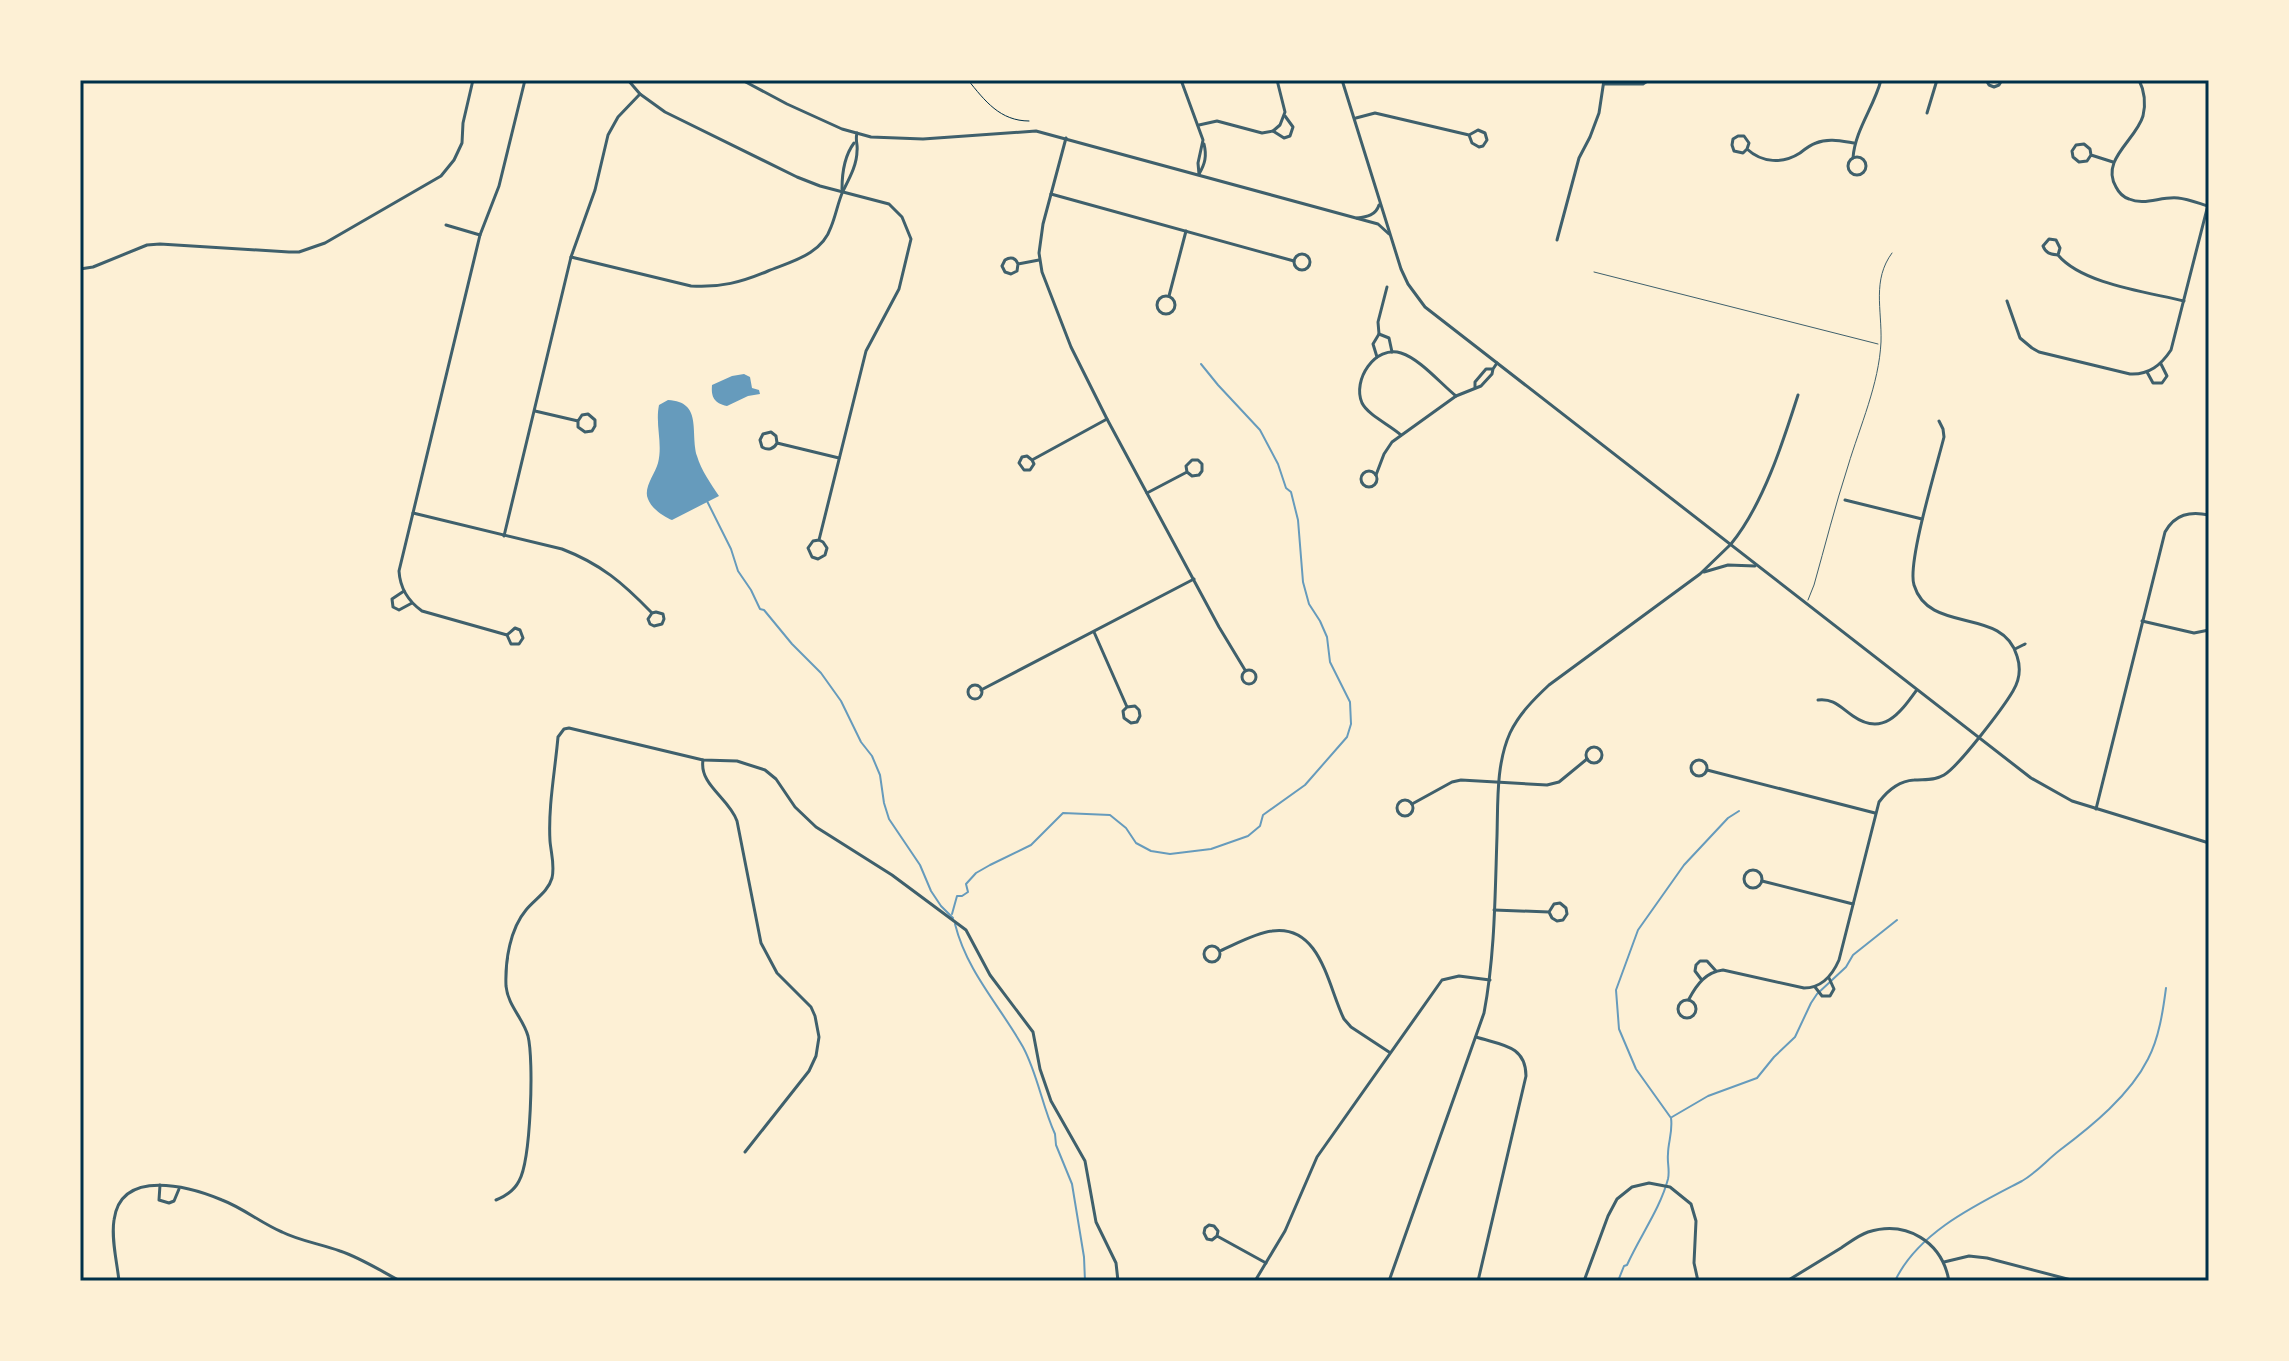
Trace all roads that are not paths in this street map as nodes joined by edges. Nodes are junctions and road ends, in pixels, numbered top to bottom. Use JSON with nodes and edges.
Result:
{"nodes":[{"id":1,"x":473,"y":80,"type":"edge"},
{"id":2,"x":525,"y":80,"type":"edge"},
{"id":3,"x":628,"y":80,"type":"edge"},
{"id":4,"x":742,"y":80,"type":"edge"},
{"id":5,"x":1181,"y":80,"type":"edge"},
{"id":6,"x":1277,"y":80,"type":"edge"},
{"id":7,"x":1342,"y":80,"type":"edge"},
{"id":8,"x":1649,"y":80,"type":"edge"},
{"id":9,"x":1881,"y":80,"type":"edge"},
{"id":10,"x":1937,"y":80,"type":"edge"},
{"id":11,"x":1986,"y":80,"type":"edge"},
{"id":12,"x":2002,"y":80,"type":"edge"},
{"id":13,"x":2139,"y":80,"type":"edge"},
{"id":14,"x":1604,"y":82,"type":"edge"},
{"id":15,"x":640,"y":94,"type":"junction"},
{"id":16,"x":1927,"y":113,"type":"dead end"},
{"id":17,"x":1285,"y":116,"type":"junction"},
{"id":18,"x":1356,"y":118,"type":"junction"},
{"id":19,"x":1199,"y":125,"type":"junction"},
{"id":20,"x":1273,"y":131,"type":"junction"},
{"id":21,"x":857,"y":133,"type":"junction"},
{"id":22,"x":1469,"y":135,"type":"junction"},
{"id":23,"x":1066,"y":138,"type":"junction"},
{"id":24,"x":855,"y":141,"type":"junction"},
{"id":25,"x":1854,"y":143,"type":"junction"},
{"id":26,"x":1747,"y":149,"type":"junction"},
{"id":27,"x":2091,"y":155,"type":"junction"},
{"id":28,"x":1853,"y":158,"type":"junction"},
{"id":29,"x":2113,"y":162,"type":"junction"},
{"id":30,"x":1199,"y":174,"type":"junction"},
{"id":31,"x":842,"y":193,"type":"junction"},
{"id":32,"x":1051,"y":194,"type":"junction"},
{"id":33,"x":2208,"y":203,"type":"edge"},
{"id":34,"x":1380,"y":204,"type":"junction"},
{"id":35,"x":1353,"y":218,"type":"junction"},
{"id":36,"x":446,"y":225,"type":"dead end"},
{"id":37,"x":1186,"y":231,"type":"junction"},
{"id":38,"x":480,"y":235,"type":"junction"},
{"id":39,"x":1390,"y":236,"type":"junction"},
{"id":40,"x":1557,"y":240,"type":"dead end"},
{"id":41,"x":1892,"y":253,"type":"dead end"},
{"id":42,"x":2058,"y":255,"type":"junction"},
{"id":43,"x":571,"y":257,"type":"junction"},
{"id":44,"x":1039,"y":260,"type":"junction"},
{"id":45,"x":1294,"y":261,"type":"dead end"},
{"id":46,"x":1018,"y":264,"type":"junction"},
{"id":47,"x":80,"y":269,"type":"edge"},
{"id":48,"x":1594,"y":272,"type":"dead end"},
{"id":49,"x":1387,"y":287,"type":"dead end"},
{"id":50,"x":1169,"y":296,"type":"junction"},
{"id":51,"x":2007,"y":301,"type":"dead end"},
{"id":52,"x":2184,"y":301,"type":"junction"},
{"id":53,"x":1379,"y":334,"type":"junction"},
{"id":54,"x":1881,"y":344,"type":"junction"},
{"id":55,"x":1392,"y":352,"type":"junction"},
{"id":56,"x":1377,"y":357,"type":"junction"},
{"id":57,"x":1497,"y":363,"type":"junction"},
{"id":58,"x":2161,"y":364,"type":"junction"},
{"id":59,"x":2147,"y":372,"type":"junction"},
{"id":60,"x":1798,"y":395,"type":"dead end"},
{"id":61,"x":1456,"y":396,"type":"junction"},
{"id":62,"x":535,"y":411,"type":"junction"},
{"id":63,"x":1107,"y":419,"type":"junction"},
{"id":64,"x":578,"y":421,"type":"junction"},
{"id":65,"x":1939,"y":421,"type":"dead end"},
{"id":66,"x":1401,"y":435,"type":"junction"},
{"id":67,"x":777,"y":443,"type":"junction"},
{"id":68,"x":839,"y":458,"type":"junction"},
{"id":69,"x":1032,"y":460,"type":"dead end"},
{"id":70,"x":1187,"y":472,"type":"junction"},
{"id":71,"x":1376,"y":475,"type":"junction"},
{"id":72,"x":1147,"y":493,"type":"junction"},
{"id":73,"x":1845,"y":500,"type":"dead end"},
{"id":74,"x":413,"y":513,"type":"junction"},
{"id":75,"x":2209,"y":515,"type":"edge"},
{"id":76,"x":1924,"y":520,"type":"junction"},
{"id":77,"x":504,"y":536,"type":"junction"},
{"id":78,"x":819,"y":540,"type":"junction"},
{"id":79,"x":1730,"y":545,"type":"junction"},
{"id":80,"x":1756,"y":566,"type":"junction"},
{"id":81,"x":1700,"y":574,"type":"junction"},
{"id":82,"x":1194,"y":579,"type":"junction"},
{"id":83,"x":404,"y":591,"type":"junction"},
{"id":84,"x":412,"y":603,"type":"junction"},
{"id":85,"x":1806,"y":603,"type":"junction"},
{"id":86,"x":652,"y":613,"type":"dead end"},
{"id":87,"x":2142,"y":621,"type":"junction"},
{"id":88,"x":2209,"y":630,"type":"edge"},
{"id":89,"x":1094,"y":632,"type":"junction"},
{"id":90,"x":507,"y":635,"type":"junction"},
{"id":91,"x":2025,"y":644,"type":"dead end"},
{"id":92,"x":2015,"y":649,"type":"junction"},
{"id":93,"x":1245,"y":670,"type":"dead end"},
{"id":94,"x":981,"y":690,"type":"dead end"},
{"id":95,"x":1916,"y":691,"type":"junction"},
{"id":96,"x":1818,"y":700,"type":"dead end"},
{"id":97,"x":1127,"y":707,"type":"junction"},
{"id":98,"x":1977,"y":738,"type":"junction"},
{"id":99,"x":1587,"y":759,"type":"junction"},
{"id":100,"x":703,"y":760,"type":"junction"},
{"id":101,"x":1707,"y":770,"type":"junction"},
{"id":102,"x":1499,"y":782,"type":"junction"},
{"id":103,"x":1412,"y":804,"type":"junction"},
{"id":104,"x":2096,"y":809,"type":"junction"},
{"id":105,"x":1875,"y":813,"type":"junction"},
{"id":106,"x":2209,"y":843,"type":"edge"},
{"id":107,"x":1762,"y":881,"type":"junction"},
{"id":108,"x":1853,"y":904,"type":"junction"},
{"id":109,"x":1494,"y":910,"type":"junction"},
{"id":110,"x":1549,"y":912,"type":"junction"},
{"id":111,"x":1220,"y":951,"type":"junction"},
{"id":112,"x":1716,"y":971,"type":"junction"},
{"id":113,"x":1828,"y":977,"type":"junction"},
{"id":114,"x":1702,"y":979,"type":"junction"},
{"id":115,"x":1490,"y":980,"type":"junction"},
{"id":116,"x":1815,"y":987,"type":"junction"},
{"id":117,"x":1689,"y":999,"type":"junction"},
{"id":118,"x":1476,"y":1037,"type":"junction"},
{"id":119,"x":1389,"y":1052,"type":"junction"},
{"id":120,"x":745,"y":1152,"type":"dead end"},
{"id":121,"x":160,"y":1185,"type":"junction"},
{"id":122,"x":179,"y":1187,"type":"junction"},
{"id":123,"x":496,"y":1200,"type":"dead end"},
{"id":124,"x":1217,"y":1236,"type":"dead end"},
{"id":125,"x":1944,"y":1262,"type":"junction"},
{"id":126,"x":1266,"y":1263,"type":"junction"},
{"id":127,"x":119,"y":1281,"type":"edge"},
{"id":128,"x":400,"y":1281,"type":"edge"},
{"id":129,"x":1118,"y":1281,"type":"edge"},
{"id":130,"x":1255,"y":1281,"type":"edge"},
{"id":131,"x":1389,"y":1281,"type":"edge"},
{"id":132,"x":1478,"y":1281,"type":"edge"},
{"id":133,"x":1584,"y":1281,"type":"edge"},
{"id":134,"x":1698,"y":1281,"type":"edge"},
{"id":135,"x":1787,"y":1281,"type":"edge"},
{"id":136,"x":1949,"y":1281,"type":"edge"},
{"id":137,"x":2075,"y":1281,"type":"edge"}],
"edges":[{"from":1,"to":47,"type":"street"},
{"from":2,"to":38,"type":"street"},
{"from":3,"to":15,"type":"street"},
{"from":4,"to":21,"type":"street"},
{"from":5,"to":19,"type":"street"},
{"from":6,"to":17,"type":"street"},
{"from":7,"to":18,"type":"street"},
{"from":8,"to":14,"type":"street"},
{"from":9,"to":25,"type":"street"},
{"from":10,"to":16,"type":"street"},
{"from":11,"to":12,"type":"street"},
{"from":13,"to":29,"type":"street"},
{"from":14,"to":40,"type":"street"},
{"from":15,"to":31,"type":"street"},
{"from":15,"to":43,"type":"street"},
{"from":17,"to":20,"type":"street"},
{"from":17,"to":20,"type":"street"},
{"from":18,"to":22,"type":"street"},
{"from":18,"to":34,"type":"street"},
{"from":19,"to":20,"type":"street"},
{"from":19,"to":30,"type":"street"},
{"from":21,"to":23,"type":"street"},
{"from":21,"to":24,"type":"street"},
{"from":22,"to":22,"type":"street"},
{"from":23,"to":30,"type":"street"},
{"from":23,"to":32,"type":"street"},
{"from":24,"to":31,"type":"street"},
{"from":24,"to":31,"type":"street"},
{"from":25,"to":26,"type":"street"},
{"from":25,"to":28,"type":"street"},
{"from":26,"to":26,"type":"street"},
{"from":27,"to":27,"type":"street"},
{"from":27,"to":29,"type":"street"},
{"from":28,"to":28,"type":"street"},
{"from":29,"to":33,"type":"street"},
{"from":30,"to":35,"type":"street"},
{"from":31,"to":43,"type":"street"},
{"from":31,"to":68,"type":"street"},
{"from":32,"to":37,"type":"street"},
{"from":32,"to":44,"type":"street"},
{"from":33,"to":52,"type":"street"},
{"from":34,"to":35,"type":"street"},
{"from":34,"to":39,"type":"street"},
{"from":35,"to":39,"type":"street"},
{"from":36,"to":38,"type":"street"},
{"from":37,"to":45,"type":"street"},
{"from":37,"to":50,"type":"street"},
{"from":38,"to":74,"type":"street"},
{"from":39,"to":57,"type":"street"},
{"from":41,"to":54,"type":"lane"},
{"from":42,"to":42,"type":"street"},
{"from":42,"to":52,"type":"street"},
{"from":43,"to":62,"type":"street"},
{"from":44,"to":46,"type":"street"},
{"from":44,"to":63,"type":"street"},
{"from":46,"to":46,"type":"street"},
{"from":48,"to":54,"type":"lane"},
{"from":49,"to":53,"type":"street"},
{"from":50,"to":50,"type":"street"},
{"from":51,"to":59,"type":"street"},
{"from":52,"to":58,"type":"street"},
{"from":53,"to":55,"type":"street"},
{"from":53,"to":56,"type":"street"},
{"from":54,"to":85,"type":"lane"},
{"from":55,"to":56,"type":"street"},
{"from":55,"to":61,"type":"street"},
{"from":56,"to":66,"type":"street"},
{"from":57,"to":61,"type":"street"},
{"from":57,"to":79,"type":"street"},
{"from":58,"to":59,"type":"street"},
{"from":58,"to":59,"type":"street"},
{"from":60,"to":79,"type":"street"},
{"from":61,"to":66,"type":"street"},
{"from":62,"to":64,"type":"street"},
{"from":62,"to":77,"type":"street"},
{"from":63,"to":69,"type":"street"},
{"from":63,"to":72,"type":"street"},
{"from":64,"to":64,"type":"street"},
{"from":65,"to":76,"type":"street"},
{"from":66,"to":71,"type":"street"},
{"from":67,"to":67,"type":"street"},
{"from":67,"to":68,"type":"street"},
{"from":68,"to":78,"type":"street"},
{"from":70,"to":70,"type":"street"},
{"from":70,"to":72,"type":"street"},
{"from":71,"to":71,"type":"street"},
{"from":72,"to":82,"type":"street"},
{"from":73,"to":76,"type":"street"},
{"from":74,"to":77,"type":"street"},
{"from":74,"to":83,"type":"street"},
{"from":75,"to":87,"type":"street"},
{"from":76,"to":92,"type":"street"},
{"from":77,"to":86,"type":"street"},
{"from":78,"to":78,"type":"street"},
{"from":79,"to":80,"type":"street"},
{"from":79,"to":81,"type":"street"},
{"from":80,"to":81,"type":"street"},
{"from":80,"to":85,"type":"street"},
{"from":81,"to":102,"type":"street"},
{"from":82,"to":89,"type":"street"},
{"from":82,"to":93,"type":"street"},
{"from":83,"to":84,"type":"street"},
{"from":83,"to":84,"type":"street"},
{"from":84,"to":90,"type":"street"},
{"from":85,"to":95,"type":"street"},
{"from":87,"to":88,"type":"street"},
{"from":87,"to":104,"type":"street"},
{"from":89,"to":94,"type":"street"},
{"from":89,"to":97,"type":"street"},
{"from":90,"to":90,"type":"street"},
{"from":91,"to":92,"type":"street"},
{"from":92,"to":98,"type":"street"},
{"from":95,"to":96,"type":"street"},
{"from":95,"to":98,"type":"street"},
{"from":97,"to":97,"type":"street"},
{"from":98,"to":104,"type":"street"},
{"from":98,"to":105,"type":"street"},
{"from":99,"to":99,"type":"street"},
{"from":99,"to":102,"type":"street"},
{"from":100,"to":120,"type":"street"},
{"from":100,"to":123,"type":"street"},
{"from":100,"to":129,"type":"street"},
{"from":101,"to":101,"type":"street"},
{"from":101,"to":105,"type":"street"},
{"from":102,"to":103,"type":"street"},
{"from":102,"to":109,"type":"street"},
{"from":103,"to":103,"type":"street"},
{"from":104,"to":106,"type":"street"},
{"from":105,"to":108,"type":"street"},
{"from":107,"to":107,"type":"street"},
{"from":107,"to":108,"type":"street"},
{"from":108,"to":113,"type":"street"},
{"from":109,"to":110,"type":"street"},
{"from":109,"to":115,"type":"street"},
{"from":110,"to":110,"type":"street"},
{"from":111,"to":111,"type":"street"},
{"from":111,"to":119,"type":"street"},
{"from":112,"to":114,"type":"street"},
{"from":112,"to":114,"type":"street"},
{"from":112,"to":116,"type":"street"},
{"from":113,"to":116,"type":"street"},
{"from":113,"to":116,"type":"street"},
{"from":114,"to":117,"type":"street"},
{"from":115,"to":118,"type":"street"},
{"from":115,"to":119,"type":"street"},
{"from":117,"to":117,"type":"street"},
{"from":118,"to":131,"type":"street"},
{"from":118,"to":132,"type":"street"},
{"from":119,"to":126,"type":"street"},
{"from":121,"to":122,"type":"street"},
{"from":121,"to":122,"type":"street"},
{"from":121,"to":127,"type":"street"},
{"from":122,"to":128,"type":"street"},
{"from":124,"to":126,"type":"street"},
{"from":125,"to":135,"type":"street"},
{"from":125,"to":136,"type":"street"},
{"from":125,"to":137,"type":"street"},
{"from":126,"to":130,"type":"street"},
{"from":133,"to":134,"type":"street"}]}
